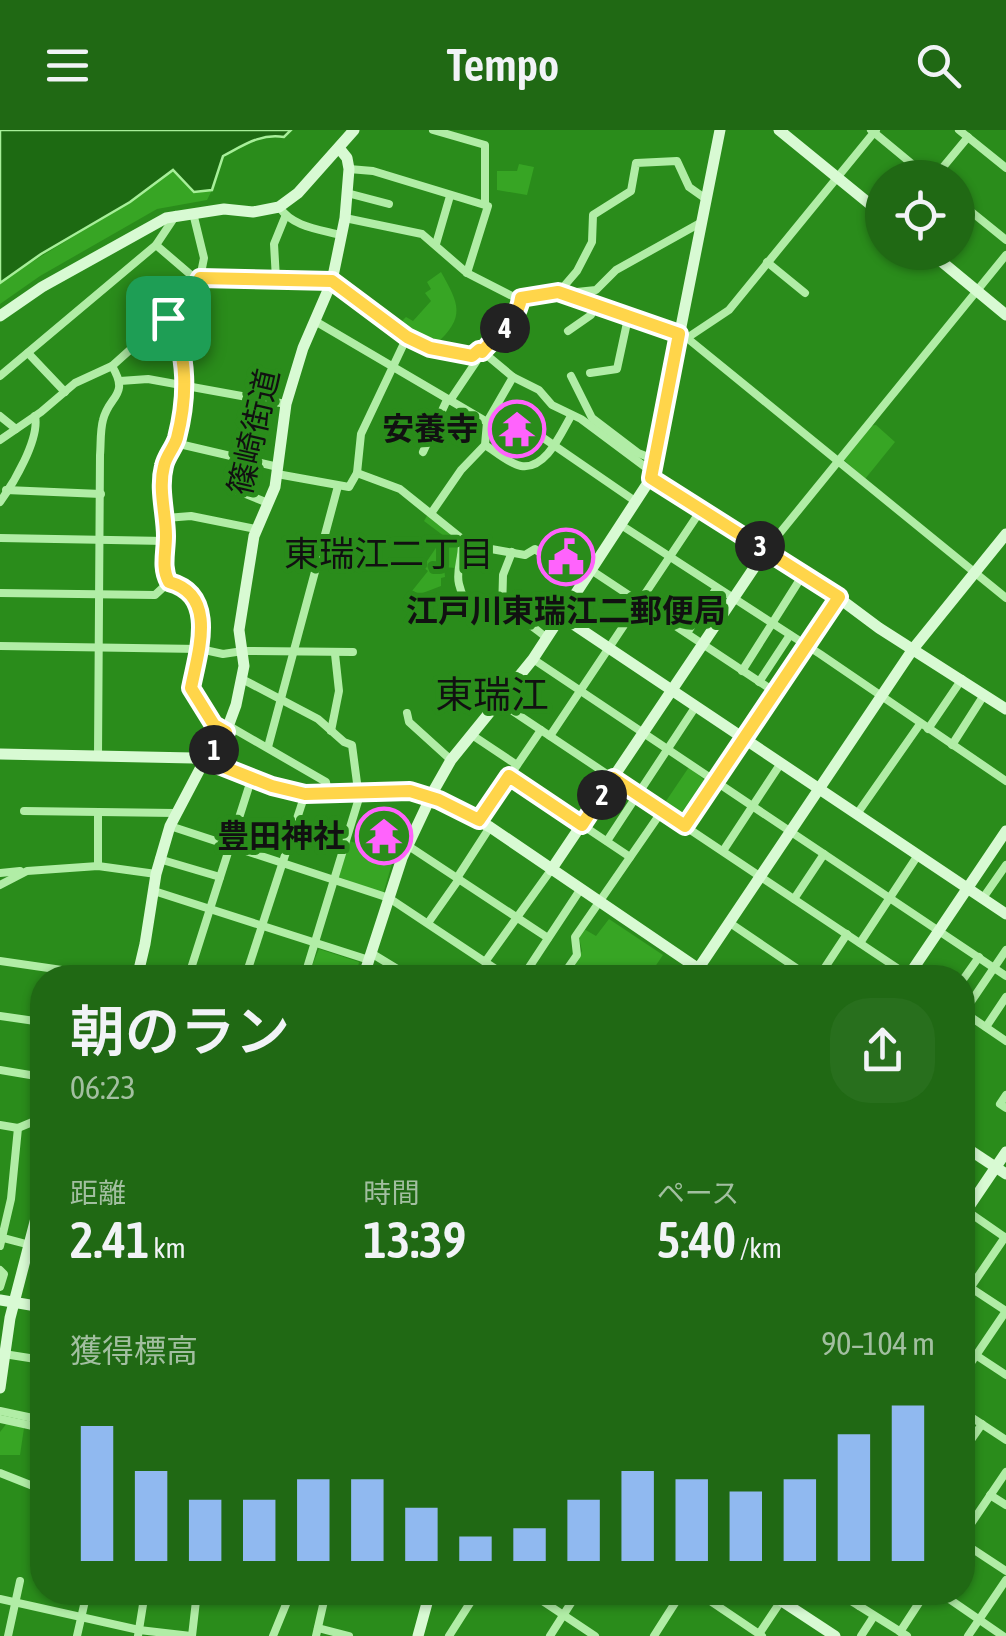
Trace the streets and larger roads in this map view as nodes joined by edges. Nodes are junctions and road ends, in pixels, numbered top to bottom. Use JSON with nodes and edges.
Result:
{"nodes":[{"id":1,"x":354,"y":130,"type":"edge"},
{"id":2,"x":433,"y":130,"type":"edge"},
{"id":3,"x":720,"y":130,"type":"edge"},
{"id":4,"x":779,"y":130,"type":"edge"},
{"id":5,"x":959,"y":130,"type":"edge"},
{"id":6,"x":874,"y":131,"type":"edge"},
{"id":7,"x":461,"y":134,"type":"edge"},
{"id":8,"x":968,"y":137,"type":"junction"},
{"id":9,"x":339,"y":148,"type":"junction"},
{"id":10,"x":910,"y":160,"type":"edge"},
{"id":11,"x":948,"y":160,"type":"edge"},
{"id":12,"x":349,"y":168,"type":"junction"},
{"id":13,"x":1006,"y":168,"type":"edge"},
{"id":14,"x":837,"y":177,"type":"junction"},
{"id":15,"x":347,"y":193,"type":"junction"},
{"id":16,"x":450,"y":196,"type":"junction"},
{"id":17,"x":706,"y":199,"type":"junction"},
{"id":18,"x":865,"y":200,"type":"edge"},
{"id":19,"x":390,"y":204,"type":"dead end"},
{"id":20,"x":485,"y":204,"type":"junction"},
{"id":21,"x":193,"y":212,"type":"junction"},
{"id":22,"x":282,"y":212,"type":"junction"},
{"id":23,"x":176,"y":215,"type":"junction"},
{"id":24,"x":975,"y":215,"type":"edge"},
{"id":25,"x":345,"y":218,"type":"junction"},
{"id":26,"x":702,"y":222,"type":"junction"},
{"id":27,"x":341,"y":236,"type":"junction"},
{"id":28,"x":1006,"y":240,"type":"edge"},
{"id":29,"x":436,"y":244,"type":"junction"},
{"id":30,"x":156,"y":246,"type":"junction"},
{"id":31,"x":1006,"y":254,"type":"edge"},
{"id":32,"x":767,"y":262,"type":"junction"},
{"id":33,"x":951,"y":270,"type":"edge"},
{"id":34,"x":467,"y":273,"type":"junction"},
{"id":35,"x":202,"y":279,"type":"junction"},
{"id":36,"x":276,"y":279,"type":"junction"},
{"id":37,"x":332,"y":281,"type":"junction"},
{"id":38,"x":976,"y":291,"type":"junction"},
{"id":39,"x":561,"y":292,"type":"junction"},
{"id":40,"x":805,"y":292,"type":"dead end"},
{"id":41,"x":521,"y":298,"type":"junction"},
{"id":42,"x":595,"y":307,"type":"junction"},
{"id":43,"x":1006,"y":315,"type":"edge"},
{"id":44,"x":0,"y":316,"type":"edge"},
{"id":45,"x":168,"y":318,"type":"junction"},
{"id":46,"x":628,"y":318,"type":"junction"},
{"id":47,"x":315,"y":321,"type":"junction"},
{"id":48,"x":174,"y":328,"type":"junction"},
{"id":49,"x":568,"y":331,"type":"dead end"},
{"id":50,"x":683,"y":336,"type":"junction"},
{"id":51,"x":407,"y":337,"type":"junction"},
{"id":52,"x":28,"y":352,"type":"junction"},
{"id":53,"x":482,"y":352,"type":"junction"},
{"id":54,"x":112,"y":366,"type":"junction"},
{"id":55,"x":393,"y":367,"type":"junction"},
{"id":56,"x":590,"y":373,"type":"dead end"},
{"id":57,"x":0,"y":376,"type":"edge"},
{"id":58,"x":571,"y":376,"type":"dead end"},
{"id":59,"x":513,"y":377,"type":"junction"},
{"id":60,"x":120,"y":381,"type":"junction"},
{"id":61,"x":184,"y":387,"type":"junction"},
{"id":62,"x":64,"y":392,"type":"junction"},
{"id":63,"x":448,"y":400,"type":"junction"},
{"id":64,"x":286,"y":404,"type":"junction"},
{"id":65,"x":497,"y":406,"type":"junction"},
{"id":66,"x":0,"y":416,"type":"edge"},
{"id":67,"x":35,"y":416,"type":"junction"},
{"id":68,"x":571,"y":416,"type":"junction"},
{"id":69,"x":487,"y":422,"type":"junction"},
{"id":70,"x":16,"y":429,"type":"junction"},
{"id":71,"x":0,"y":440,"type":"edge"},
{"id":72,"x":175,"y":444,"type":"junction"},
{"id":73,"x":485,"y":445,"type":"junction"},
{"id":74,"x":554,"y":445,"type":"junction"},
{"id":75,"x":423,"y":452,"type":"dead end"},
{"id":76,"x":656,"y":460,"type":"junction"},
{"id":77,"x":837,"y":460,"type":"junction"},
{"id":78,"x":278,"y":471,"type":"junction"},
{"id":79,"x":357,"y":473,"type":"junction"},
{"id":80,"x":651,"y":478,"type":"junction"},
{"id":81,"x":338,"y":486,"type":"junction"},
{"id":82,"x":6,"y":490,"type":"junction"},
{"id":83,"x":236,"y":490,"type":"dead end"},
{"id":84,"x":100,"y":494,"type":"junction"},
{"id":85,"x":635,"y":500,"type":"junction"},
{"id":86,"x":0,"y":502,"type":"edge"},
{"id":87,"x":268,"y":503,"type":"junction"},
{"id":88,"x":702,"y":510,"type":"junction"},
{"id":89,"x":432,"y":512,"type":"junction"},
{"id":90,"x":166,"y":518,"type":"junction"},
{"id":91,"x":620,"y":525,"type":"junction"},
{"id":92,"x":256,"y":529,"type":"junction"},
{"id":93,"x":1006,"y":534,"type":"edge"},
{"id":94,"x":0,"y":538,"type":"edge"},
{"id":95,"x":101,"y":540,"type":"junction"},
{"id":96,"x":166,"y":541,"type":"junction"},
{"id":97,"x":463,"y":544,"type":"junction"},
{"id":98,"x":766,"y":550,"type":"junction"},
{"id":99,"x":512,"y":552,"type":"junction"},
{"id":100,"x":670,"y":557,"type":"junction"},
{"id":101,"x":804,"y":573,"type":"junction"},
{"id":102,"x":975,"y":573,"type":"junction"},
{"id":103,"x":588,"y":575,"type":"junction"},
{"id":104,"x":169,"y":582,"type":"junction"},
{"id":105,"x":716,"y":588,"type":"junction"},
{"id":106,"x":0,"y":592,"type":"edge"},
{"id":107,"x":100,"y":594,"type":"junction"},
{"id":108,"x":839,"y":597,"type":"junction"},
{"id":109,"x":1006,"y":598,"type":"edge"},
{"id":110,"x":732,"y":599,"type":"junction"},
{"id":111,"x":640,"y":602,"type":"junction"},
{"id":112,"x":502,"y":612,"type":"junction"},
{"id":113,"x":561,"y":616,"type":"junction"},
{"id":114,"x":772,"y":624,"type":"junction"},
{"id":115,"x":686,"y":634,"type":"junction"},
{"id":116,"x":790,"y":635,"type":"junction"},
{"id":117,"x":547,"y":638,"type":"junction"},
{"id":118,"x":702,"y":644,"type":"junction"},
{"id":119,"x":806,"y":645,"type":"junction"},
{"id":120,"x":0,"y":646,"type":"edge"},
{"id":121,"x":100,"y":647,"type":"junction"},
{"id":122,"x":609,"y":648,"type":"junction"},
{"id":123,"x":200,"y":649,"type":"junction"},
{"id":124,"x":913,"y":649,"type":"junction"},
{"id":125,"x":243,"y":651,"type":"junction"},
{"id":126,"x":293,"y":652,"type":"junction"},
{"id":127,"x":353,"y":652,"type":"dead end"},
{"id":128,"x":335,"y":654,"type":"junction"},
{"id":129,"x":534,"y":659,"type":"junction"},
{"id":130,"x":742,"y":670,"type":"junction"},
{"id":131,"x":242,"y":679,"type":"junction"},
{"id":132,"x":962,"y":679,"type":"junction"},
{"id":133,"x":759,"y":682,"type":"junction"},
{"id":134,"x":672,"y":690,"type":"junction"},
{"id":135,"x":580,"y":691,"type":"junction"},
{"id":136,"x":774,"y":692,"type":"junction"},
{"id":137,"x":984,"y":695,"type":"junction"},
{"id":138,"x":882,"y":696,"type":"junction"},
{"id":139,"x":280,"y":699,"type":"junction"},
{"id":140,"x":499,"y":702,"type":"junction"},
{"id":141,"x":696,"y":706,"type":"junction"},
{"id":142,"x":1006,"y":709,"type":"edge"},
{"id":143,"x":407,"y":713,"type":"dead end"},
{"id":144,"x":924,"y":726,"type":"junction"},
{"id":145,"x":223,"y":727,"type":"junction"},
{"id":146,"x":540,"y":730,"type":"junction"},
{"id":147,"x":330,"y":731,"type":"junction"},
{"id":148,"x":643,"y":733,"type":"junction"},
{"id":149,"x":472,"y":735,"type":"junction"},
{"id":150,"x":550,"y":736,"type":"junction"},
{"id":151,"x":744,"y":738,"type":"junction"},
{"id":152,"x":952,"y":745,"type":"junction"},
{"id":153,"x":268,"y":747,"type":"junction"},
{"id":154,"x":667,"y":749,"type":"junction"},
{"id":155,"x":0,"y":754,"type":"edge"},
{"id":156,"x":98,"y":756,"type":"junction"},
{"id":157,"x":200,"y":759,"type":"junction"},
{"id":158,"x":451,"y":760,"type":"junction"},
{"id":159,"x":781,"y":763,"type":"junction"},
{"id":160,"x":517,"y":765,"type":"junction"},
{"id":161,"x":509,"y":776,"type":"junction"},
{"id":162,"x":252,"y":777,"type":"junction"},
{"id":163,"x":613,"y":778,"type":"junction"},
{"id":164,"x":714,"y":781,"type":"junction"},
{"id":165,"x":1006,"y":781,"type":"edge"},
{"id":166,"x":819,"y":788,"type":"junction"},
{"id":167,"x":358,"y":792,"type":"junction"},
{"id":168,"x":305,"y":794,"type":"junction"},
{"id":169,"x":328,"y":794,"type":"junction"},
{"id":170,"x":638,"y":794,"type":"junction"},
{"id":171,"x":430,"y":796,"type":"junction"},
{"id":172,"x":752,"y":806,"type":"junction"},
{"id":173,"x":24,"y":811,"type":"dead end"},
{"id":174,"x":662,"y":811,"type":"junction"},
{"id":175,"x":98,"y":812,"type":"junction"},
{"id":176,"x":175,"y":813,"type":"junction"},
{"id":177,"x":857,"y":814,"type":"junction"},
{"id":178,"x":295,"y":824,"type":"junction"},
{"id":179,"x":484,"y":824,"type":"junction"},
{"id":180,"x":582,"y":825,"type":"junction"},
{"id":181,"x":170,"y":826,"type":"junction"},
{"id":182,"x":685,"y":826,"type":"junction"},
{"id":183,"x":790,"y":831,"type":"junction"},
{"id":184,"x":346,"y":840,"type":"junction"},
{"id":185,"x":1004,"y":840,"type":"edge"},
{"id":186,"x":606,"y":841,"type":"junction"},
{"id":187,"x":230,"y":845,"type":"junction"},
{"id":188,"x":407,"y":845,"type":"junction"},
{"id":189,"x":722,"y":851,"type":"junction"},
{"id":190,"x":824,"y":854,"type":"junction"},
{"id":191,"x":918,"y":855,"type":"junction"},
{"id":192,"x":630,"y":857,"type":"junction"},
{"id":193,"x":160,"y":858,"type":"junction"},
{"id":194,"x":282,"y":862,"type":"junction"},
{"id":195,"x":1006,"y":865,"type":"edge"},
{"id":196,"x":98,"y":866,"type":"junction"},
{"id":197,"x":27,"y":870,"type":"junction"},
{"id":198,"x":550,"y":870,"type":"junction"},
{"id":199,"x":0,"y":873,"type":"edge"},
{"id":200,"x":156,"y":874,"type":"junction"},
{"id":201,"x":760,"y":876,"type":"junction"},
{"id":202,"x":220,"y":877,"type":"junction"},
{"id":203,"x":458,"y":878,"type":"junction"},
{"id":204,"x":336,"y":879,"type":"junction"},
{"id":205,"x":0,"y":885,"type":"edge"},
{"id":206,"x":968,"y":888,"type":"junction"},
{"id":207,"x":580,"y":890,"type":"junction"},
{"id":208,"x":154,"y":891,"type":"junction"},
{"id":209,"x":389,"y":898,"type":"junction"},
{"id":210,"x":890,"y":898,"type":"junction"},
{"id":211,"x":983,"y":898,"type":"junction"},
{"id":212,"x":794,"y":899,"type":"junction"},
{"id":213,"x":600,"y":903,"type":"junction"},
{"id":214,"x":210,"y":908,"type":"junction"},
{"id":215,"x":1006,"y":914,"type":"edge"},
{"id":216,"x":517,"y":918,"type":"junction"},
{"id":217,"x":428,"y":923,"type":"junction"},
{"id":218,"x":730,"y":923,"type":"junction"},
{"id":219,"x":262,"y":926,"type":"junction"},
{"id":220,"x":938,"y":930,"type":"junction"},
{"id":221,"x":847,"y":934,"type":"junction"},
{"id":222,"x":548,"y":938,"type":"junction"},
{"id":223,"x":315,"y":942,"type":"junction"},
{"id":224,"x":860,"y":942,"type":"junction"},
{"id":225,"x":1006,"y":950,"type":"edge"},
{"id":226,"x":370,"y":956,"type":"junction"},
{"id":227,"x":978,"y":958,"type":"junction"},
{"id":228,"x":0,"y":961,"type":"edge"},
{"id":229,"x":485,"y":962,"type":"junction"},
{"id":230,"x":143,"y":965,"type":"edge"},
{"id":231,"x":192,"y":965,"type":"edge"},
{"id":232,"x":249,"y":965,"type":"edge"},
{"id":233,"x":308,"y":965,"type":"edge"},
{"id":234,"x":367,"y":965,"type":"edge"},
{"id":235,"x":384,"y":965,"type":"edge"},
{"id":236,"x":490,"y":965,"type":"edge"},
{"id":237,"x":530,"y":965,"type":"edge"},
{"id":238,"x":569,"y":965,"type":"edge"},
{"id":239,"x":684,"y":965,"type":"edge"},
{"id":240,"x":701,"y":965,"type":"edge"},
{"id":241,"x":794,"y":965,"type":"edge"},
{"id":242,"x":824,"y":965,"type":"edge"},
{"id":243,"x":892,"y":965,"type":"edge"},
{"id":244,"x":916,"y":965,"type":"edge"},
{"id":245,"x":973,"y":965,"type":"edge"},
{"id":246,"x":30,"y":966,"type":"edge"},
{"id":247,"x":994,"y":968,"type":"junction"},
{"id":248,"x":1006,"y":976,"type":"edge"},
{"id":249,"x":975,"y":995,"type":"edge"},
{"id":250,"x":1006,"y":998,"type":"edge"},
{"id":251,"x":0,"y":1016,"type":"edge"},
{"id":252,"x":30,"y":1020,"type":"edge"},
{"id":253,"x":975,"y":1020,"type":"edge"},
{"id":254,"x":986,"y":1027,"type":"junction"},
{"id":255,"x":1006,"y":1040,"type":"edge"},
{"id":256,"x":0,"y":1070,"type":"edge"},
{"id":257,"x":30,"y":1074,"type":"edge"},
{"id":258,"x":1006,"y":1095,"type":"edge"},
{"id":259,"x":1006,"y":1108,"type":"edge"},
{"id":260,"x":30,"y":1123,"type":"edge"},
{"id":261,"x":0,"y":1126,"type":"edge"},
{"id":262,"x":18,"y":1128,"type":"junction"},
{"id":263,"x":1006,"y":1152,"type":"edge"},
{"id":264,"x":975,"y":1153,"type":"edge"},
{"id":265,"x":1001,"y":1171,"type":"edge"},
{"id":266,"x":975,"y":1202,"type":"edge"},
{"id":267,"x":975,"y":1220,"type":"edge"},
{"id":268,"x":1005,"y":1238,"type":"edge"},
{"id":269,"x":1,"y":1240,"type":"edge"},
{"id":270,"x":30,"y":1245,"type":"joint"},
{"id":271,"x":0,"y":1270,"type":"edge"},
{"id":272,"x":975,"y":1282,"type":"edge"},
{"id":273,"x":0,"y":1287,"type":"edge"},
{"id":274,"x":975,"y":1291,"type":"edge"},
{"id":275,"x":0,"y":1300,"type":"edge"},
{"id":276,"x":14,"y":1302,"type":"junction"},
{"id":277,"x":30,"y":1305,"type":"edge"},
{"id":278,"x":1006,"y":1311,"type":"edge"},
{"id":279,"x":2,"y":1354,"type":"edge"},
{"id":280,"x":976,"y":1355,"type":"joint"},
{"id":281,"x":30,"y":1358,"type":"edge"},
{"id":282,"x":1006,"y":1375,"type":"edge"},
{"id":283,"x":0,"y":1388,"type":"edge"},
{"id":284,"x":0,"y":1411,"type":"edge"},
{"id":285,"x":0,"y":1419,"type":"edge"},
{"id":286,"x":975,"y":1419,"type":"edge"},
{"id":287,"x":30,"y":1420,"type":"edge"},
{"id":288,"x":30,"y":1423,"type":"edge"},
{"id":289,"x":982,"y":1424,"type":"junction"},
{"id":290,"x":975,"y":1434,"type":"edge"},
{"id":291,"x":1006,"y":1440,"type":"edge"},
{"id":292,"x":1006,"y":1472,"type":"edge"},
{"id":293,"x":0,"y":1473,"type":"edge"},
{"id":294,"x":30,"y":1485,"type":"edge"},
{"id":295,"x":990,"y":1495,"type":"junction"},
{"id":296,"x":1006,"y":1505,"type":"edge"},
{"id":297,"x":975,"y":1519,"type":"edge"},
{"id":298,"x":975,"y":1549,"type":"edge"},
{"id":299,"x":1006,"y":1571,"type":"edge"},
{"id":300,"x":1006,"y":1580,"type":"edge"},
{"id":301,"x":20,"y":1581,"type":"dead end"},
{"id":302,"x":0,"y":1599,"type":"edge"},
{"id":303,"x":15,"y":1602,"type":"junction"},
{"id":304,"x":84,"y":1605,"type":"edge"},
{"id":305,"x":143,"y":1605,"type":"edge"},
{"id":306,"x":196,"y":1605,"type":"edge"},
{"id":307,"x":286,"y":1605,"type":"edge"},
{"id":308,"x":323,"y":1605,"type":"edge"},
{"id":309,"x":426,"y":1605,"type":"edge"},
{"id":310,"x":468,"y":1605,"type":"edge"},
{"id":311,"x":548,"y":1605,"type":"edge"},
{"id":312,"x":570,"y":1605,"type":"edge"},
{"id":313,"x":674,"y":1605,"type":"edge"},
{"id":314,"x":716,"y":1605,"type":"edge"},
{"id":315,"x":779,"y":1605,"type":"edge"},
{"id":316,"x":794,"y":1605,"type":"edge"},
{"id":317,"x":919,"y":1605,"type":"edge"},
{"id":318,"x":958,"y":1605,"type":"edge"},
{"id":319,"x":858,"y":1606,"type":"edge"},
{"id":320,"x":563,"y":1616,"type":"junction"},
{"id":321,"x":874,"y":1616,"type":"junction"},
{"id":322,"x":81,"y":1617,"type":"junction"},
{"id":323,"x":979,"y":1620,"type":"junction"},
{"id":324,"x":317,"y":1632,"type":"edge"},
{"id":325,"x":138,"y":1633,"type":"edge"},
{"id":326,"x":904,"y":1634,"type":"edge"},
{"id":327,"x":760,"y":1635,"type":"edge"},
{"id":328,"x":8,"y":1636,"type":"edge"},
{"id":329,"x":77,"y":1636,"type":"edge"},
{"id":330,"x":192,"y":1636,"type":"edge"},
{"id":331,"x":273,"y":1636,"type":"edge"},
{"id":332,"x":349,"y":1636,"type":"edge"},
{"id":333,"x":418,"y":1636,"type":"edge"},
{"id":334,"x":448,"y":1636,"type":"edge"},
{"id":335,"x":550,"y":1636,"type":"edge"},
{"id":336,"x":594,"y":1636,"type":"edge"},
{"id":337,"x":654,"y":1636,"type":"edge"},
{"id":338,"x":835,"y":1636,"type":"edge"},
{"id":339,"x":861,"y":1636,"type":"edge"},
{"id":340,"x":968,"y":1636,"type":"edge"},
{"id":341,"x":1003,"y":1636,"type":"edge"}],
"edges":[{"from":1,"to":9,"type":"street"},
{"from":2,"to":7,"type":"street"},
{"from":3,"to":17,"type":"street"},
{"from":4,"to":14,"type":"street"},
{"from":5,"to":8,"type":"street"},
{"from":6,"to":10,"type":"street"},
{"from":6,"to":14,"type":"street"},
{"from":7,"to":20,"type":"street"},
{"from":8,"to":11,"type":"street"},
{"from":8,"to":13,"type":"street"},
{"from":9,"to":12,"type":"street"},
{"from":9,"to":22,"type":"street"},
{"from":12,"to":15,"type":"street","name":"篠崎街道"},
{"from":12,"to":16,"type":"street"},
{"from":14,"to":18,"type":"street"},
{"from":14,"to":32,"type":"street"},
{"from":15,"to":19,"type":"street"},
{"from":15,"to":25,"type":"street","name":"篠崎街道"},
{"from":16,"to":20,"type":"street"},
{"from":16,"to":29,"type":"street"},
{"from":17,"to":26,"type":"street"},
{"from":17,"to":39,"type":"street"},
{"from":20,"to":34,"type":"street"},
{"from":21,"to":22,"type":"street"},
{"from":21,"to":23,"type":"street"},
{"from":21,"to":35,"type":"street"},
{"from":22,"to":27,"type":"street"},
{"from":22,"to":36,"type":"street"},
{"from":23,"to":30,"type":"street"},
{"from":23,"to":44,"type":"street"},
{"from":24,"to":28,"type":"street"},
{"from":25,"to":27,"type":"street","name":"篠崎街道"},
{"from":25,"to":29,"type":"street"},
{"from":26,"to":39,"type":"street"},
{"from":26,"to":50,"type":"street"},
{"from":27,"to":37,"type":"street","name":"篠崎街道"},
{"from":29,"to":34,"type":"street"},
{"from":30,"to":35,"type":"street"},
{"from":30,"to":52,"type":"street"},
{"from":31,"to":38,"type":"street"},
{"from":32,"to":40,"type":"street"},
{"from":32,"to":50,"type":"street"},
{"from":33,"to":38,"type":"street"},
{"from":34,"to":41,"type":"street"},
{"from":35,"to":36,"type":"street"},
{"from":35,"to":45,"type":"street"},
{"from":35,"to":48,"type":"street"},
{"from":36,"to":37,"type":"street"},
{"from":37,"to":47,"type":"street","name":"篠崎街道"},
{"from":37,"to":51,"type":"street"},
{"from":38,"to":43,"type":"street"},
{"from":38,"to":77,"type":"street"},
{"from":39,"to":41,"type":"street"},
{"from":39,"to":42,"type":"street"},
{"from":41,"to":53,"type":"street"},
{"from":42,"to":46,"type":"street"},
{"from":42,"to":49,"type":"street"},
{"from":45,"to":48,"type":"street"},
{"from":45,"to":54,"type":"street"},
{"from":46,"to":50,"type":"street"},
{"from":46,"to":56,"type":"street"},
{"from":47,"to":55,"type":"street"},
{"from":47,"to":64,"type":"street","name":"篠崎街道"},
{"from":48,"to":61,"type":"street"},
{"from":50,"to":76,"type":"street"},
{"from":50,"to":77,"type":"street"},
{"from":51,"to":53,"type":"street"},
{"from":51,"to":55,"type":"street"},
{"from":52,"to":57,"type":"street"},
{"from":52,"to":62,"type":"street"},
{"from":53,"to":59,"type":"street"},
{"from":53,"to":63,"type":"street"},
{"from":54,"to":60,"type":"street"},
{"from":54,"to":62,"type":"street"},
{"from":55,"to":63,"type":"street"},
{"from":55,"to":79,"type":"street"},
{"from":58,"to":76,"type":"street"},
{"from":59,"to":65,"type":"street"},
{"from":59,"to":68,"type":"street"},
{"from":60,"to":61,"type":"street"},
{"from":60,"to":84,"type":"street"},
{"from":61,"to":64,"type":"street"},
{"from":61,"to":72,"type":"street"},
{"from":62,"to":67,"type":"street"},
{"from":63,"to":69,"type":"street"},
{"from":63,"to":75,"type":"street"},
{"from":64,"to":78,"type":"street","name":"篠崎街道"},
{"from":65,"to":69,"type":"street"},
{"from":65,"to":74,"type":"street"},
{"from":66,"to":70,"type":"street"},
{"from":67,"to":70,"type":"street"},
{"from":67,"to":82,"type":"street"},
{"from":68,"to":74,"type":"street"},
{"from":68,"to":80,"type":"street"},
{"from":69,"to":73,"type":"street"},
{"from":70,"to":71,"type":"street"},
{"from":72,"to":78,"type":"street"},
{"from":72,"to":90,"type":"street"},
{"from":73,"to":74,"type":"street"},
{"from":73,"to":89,"type":"street"},
{"from":74,"to":85,"type":"street"},
{"from":76,"to":80,"type":"street"},
{"from":77,"to":98,"type":"street"},
{"from":77,"to":102,"type":"street"},
{"from":78,"to":81,"type":"street"},
{"from":78,"to":87,"type":"street","name":"篠崎街道"},
{"from":79,"to":81,"type":"street"},
{"from":79,"to":89,"type":"street"},
{"from":80,"to":85,"type":"street"},
{"from":80,"to":88,"type":"street"},
{"from":81,"to":126,"type":"street"},
{"from":82,"to":84,"type":"street"},
{"from":82,"to":86,"type":"street"},
{"from":83,"to":87,"type":"street"},
{"from":84,"to":95,"type":"street"},
{"from":85,"to":91,"type":"street"},
{"from":87,"to":92,"type":"street","name":"篠崎街道"},
{"from":88,"to":98,"type":"street"},
{"from":88,"to":100,"type":"street"},
{"from":89,"to":97,"type":"street"},
{"from":90,"to":92,"type":"street"},
{"from":90,"to":96,"type":"street"},
{"from":91,"to":100,"type":"street"},
{"from":91,"to":103,"type":"street"},
{"from":92,"to":125,"type":"street","name":"篠崎街道"},
{"from":93,"to":102,"type":"street"},
{"from":94,"to":95,"type":"street"},
{"from":95,"to":96,"type":"street"},
{"from":95,"to":107,"type":"street"},
{"from":96,"to":104,"type":"street"},
{"from":97,"to":99,"type":"street"},
{"from":97,"to":112,"type":"street"},
{"from":98,"to":101,"type":"street"},
{"from":98,"to":110,"type":"street"},
{"from":99,"to":103,"type":"street"},
{"from":99,"to":112,"type":"street"},
{"from":100,"to":105,"type":"street"},
{"from":100,"to":111,"type":"street"},
{"from":101,"to":108,"type":"street"},
{"from":101,"to":114,"type":"street"},
{"from":102,"to":109,"type":"street"},
{"from":102,"to":124,"type":"street"},
{"from":103,"to":111,"type":"street"},
{"from":103,"to":113,"type":"street"},
{"from":104,"to":107,"type":"street"},
{"from":104,"to":123,"type":"street"},
{"from":105,"to":110,"type":"street"},
{"from":105,"to":115,"type":"street"},
{"from":106,"to":107,"type":"street"},
{"from":107,"to":121,"type":"street"},
{"from":108,"to":119,"type":"street"},
{"from":108,"to":124,"type":"street"},
{"from":110,"to":114,"type":"street"},
{"from":110,"to":118,"type":"street"},
{"from":111,"to":115,"type":"street"},
{"from":111,"to":122,"type":"street"},
{"from":112,"to":117,"type":"street"},
{"from":113,"to":117,"type":"street"},
{"from":113,"to":122,"type":"street"},
{"from":114,"to":116,"type":"street"},
{"from":114,"to":130,"type":"street"},
{"from":115,"to":118,"type":"street"},
{"from":116,"to":119,"type":"street"},
{"from":116,"to":133,"type":"street"},
{"from":117,"to":129,"type":"street"},
{"from":118,"to":130,"type":"street"},
{"from":118,"to":134,"type":"street"},
{"from":119,"to":136,"type":"street"},
{"from":119,"to":138,"type":"street"},
{"from":120,"to":121,"type":"street"},
{"from":121,"to":123,"type":"street"},
{"from":121,"to":156,"type":"street"},
{"from":122,"to":134,"type":"street"},
{"from":122,"to":135,"type":"street"},
{"from":123,"to":125,"type":"street"},
{"from":123,"to":145,"type":"street"},
{"from":124,"to":132,"type":"street"},
{"from":124,"to":138,"type":"street"},
{"from":125,"to":126,"type":"street"},
{"from":125,"to":131,"type":"street","name":"篠崎街道"},
{"from":126,"to":128,"type":"street"},
{"from":126,"to":139,"type":"street"},
{"from":127,"to":128,"type":"street"},
{"from":128,"to":147,"type":"street"},
{"from":129,"to":135,"type":"street"},
{"from":129,"to":140,"type":"street"},
{"from":130,"to":133,"type":"street"},
{"from":131,"to":139,"type":"street"},
{"from":131,"to":145,"type":"street","name":"篠崎街道"},
{"from":132,"to":137,"type":"street"},
{"from":132,"to":144,"type":"street"},
{"from":133,"to":136,"type":"street"},
{"from":134,"to":141,"type":"street"},
{"from":134,"to":148,"type":"street"},
{"from":135,"to":148,"type":"street"},
{"from":135,"to":150,"type":"street"},
{"from":136,"to":151,"type":"street"},
{"from":137,"to":142,"type":"street"},
{"from":137,"to":152,"type":"street"},
{"from":138,"to":144,"type":"street"},
{"from":138,"to":166,"type":"street"},
{"from":139,"to":147,"type":"street"},
{"from":139,"to":153,"type":"street"},
{"from":140,"to":146,"type":"street"},
{"from":140,"to":149,"type":"street"},
{"from":141,"to":151,"type":"street"},
{"from":141,"to":154,"type":"street"},
{"from":143,"to":158,"type":"street"},
{"from":144,"to":152,"type":"street"},
{"from":144,"to":177,"type":"street"},
{"from":145,"to":153,"type":"street"},
{"from":145,"to":157,"type":"street","name":"篠崎街道"},
{"from":146,"to":150,"type":"street"},
{"from":146,"to":160,"type":"street"},
{"from":147,"to":167,"type":"street"},
{"from":148,"to":154,"type":"street"},
{"from":148,"to":163,"type":"street"},
{"from":149,"to":158,"type":"street"},
{"from":149,"to":160,"type":"street"},
{"from":150,"to":163,"type":"street"},
{"from":151,"to":159,"type":"street"},
{"from":151,"to":164,"type":"street"},
{"from":152,"to":165,"type":"street"},
{"from":153,"to":169,"type":"street"},
{"from":154,"to":164,"type":"street"},
{"from":154,"to":170,"type":"street"},
{"from":155,"to":156,"type":"street"},
{"from":156,"to":157,"type":"street"},
{"from":157,"to":162,"type":"street"},
{"from":157,"to":176,"type":"street","name":"篠崎街道"},
{"from":158,"to":171,"type":"street"},
{"from":159,"to":166,"type":"street"},
{"from":159,"to":172,"type":"street"},
{"from":160,"to":161,"type":"street"},
{"from":161,"to":179,"type":"street"},
{"from":161,"to":180,"type":"street"},
{"from":162,"to":168,"type":"street"},
{"from":162,"to":187,"type":"street"},
{"from":163,"to":170,"type":"street"},
{"from":163,"to":180,"type":"street"},
{"from":164,"to":172,"type":"street"},
{"from":164,"to":182,"type":"street"},
{"from":166,"to":177,"type":"street"},
{"from":166,"to":183,"type":"street"},
{"from":167,"to":169,"type":"street"},
{"from":167,"to":171,"type":"street"},
{"from":167,"to":184,"type":"street"},
{"from":168,"to":169,"type":"street"},
{"from":168,"to":178,"type":"street"},
{"from":170,"to":174,"type":"street"},
{"from":170,"to":186,"type":"street"},
{"from":171,"to":179,"type":"street"},
{"from":171,"to":188,"type":"street"},
{"from":172,"to":183,"type":"street"},
{"from":172,"to":189,"type":"street"},
{"from":173,"to":175,"type":"street"},
{"from":174,"to":182,"type":"street"},
{"from":174,"to":192,"type":"street"},
{"from":175,"to":176,"type":"street"},
{"from":175,"to":196,"type":"street"},
{"from":176,"to":181,"type":"street","name":"篠崎街道"},
{"from":177,"to":191,"type":"street"},
{"from":178,"to":184,"type":"street"},
{"from":178,"to":194,"type":"street"},
{"from":179,"to":198,"type":"street"},
{"from":179,"to":203,"type":"street"},
{"from":180,"to":186,"type":"street"},
{"from":180,"to":198,"type":"street"},
{"from":181,"to":187,"type":"street"},
{"from":181,"to":193,"type":"street","name":"篠崎街道"},
{"from":182,"to":189,"type":"street"},
{"from":183,"to":190,"type":"street"},
{"from":183,"to":201,"type":"street"},
{"from":184,"to":204,"type":"street"},
{"from":185,"to":206,"type":"street"},
{"from":186,"to":192,"type":"street"},
{"from":187,"to":194,"type":"street"},
{"from":187,"to":202,"type":"street"},
{"from":188,"to":203,"type":"street"},
{"from":188,"to":209,"type":"street"},
{"from":189,"to":201,"type":"street"},
{"from":190,"to":210,"type":"street"},
{"from":190,"to":212,"type":"street"},
{"from":191,"to":206,"type":"street"},
{"from":191,"to":210,"type":"street"},
{"from":192,"to":213,"type":"street"},
{"from":193,"to":200,"type":"street","name":"篠崎街道"},
{"from":193,"to":202,"type":"street"},
{"from":194,"to":204,"type":"street"},
{"from":194,"to":219,"type":"street"},
{"from":195,"to":211,"type":"street"},
{"from":196,"to":197,"type":"street"},
{"from":196,"to":200,"type":"street"},
{"from":197,"to":199,"type":"street"},
{"from":197,"to":205,"type":"street"},
{"from":198,"to":207,"type":"street"},
{"from":198,"to":216,"type":"street"},
{"from":200,"to":208,"type":"street","name":"篠崎街道"},
{"from":201,"to":212,"type":"street"},
{"from":201,"to":218,"type":"street"},
{"from":202,"to":214,"type":"street"},
{"from":203,"to":216,"type":"street"},
{"from":203,"to":217,"type":"street"},
{"from":204,"to":209,"type":"street"},
{"from":204,"to":223,"type":"street"},
{"from":206,"to":211,"type":"street"},
{"from":206,"to":220,"type":"street"},
{"from":207,"to":213,"type":"street"},
{"from":207,"to":222,"type":"street"},
{"from":208,"to":214,"type":"street"},
{"from":208,"to":230,"type":"street","name":"篠崎街道"},
{"from":209,"to":217,"type":"street"},
{"from":209,"to":226,"type":"street"},
{"from":210,"to":220,"type":"street"},
{"from":210,"to":224,"type":"street"},
{"from":211,"to":215,"type":"street"},
{"from":212,"to":221,"type":"street"},
{"from":213,"to":238,"type":"street"},
{"from":213,"to":239,"type":"street"},
{"from":214,"to":219,"type":"street"},
{"from":214,"to":231,"type":"street"},
{"from":216,"to":222,"type":"street"},
{"from":216,"to":229,"type":"street"},
{"from":217,"to":229,"type":"street"},
{"from":218,"to":240,"type":"street"},
{"from":218,"to":241,"type":"street"},
{"from":219,"to":223,"type":"street"},
{"from":219,"to":232,"type":"street"},
{"from":220,"to":227,"type":"street"},
{"from":220,"to":244,"type":"street"},
{"from":221,"to":224,"type":"street"},
{"from":221,"to":242,"type":"street"},
{"from":222,"to":237,"type":"street"},
{"from":223,"to":226,"type":"street"},
{"from":223,"to":233,"type":"street"},
{"from":224,"to":243,"type":"street"},
{"from":225,"to":247,"type":"street"},
{"from":226,"to":234,"type":"street"},
{"from":226,"to":235,"type":"street"},
{"from":227,"to":245,"type":"street"},
{"from":227,"to":247,"type":"street"},
{"from":228,"to":246,"type":"street"},
{"from":229,"to":236,"type":"street"},
{"from":247,"to":248,"type":"street"},
{"from":247,"to":249,"type":"street"},
{"from":250,"to":254,"type":"street"},
{"from":251,"to":252,"type":"street"},
{"from":253,"to":254,"type":"street"},
{"from":254,"to":255,"type":"street"},
{"from":256,"to":257,"type":"street"},
{"from":258,"to":259,"type":"street"},
{"from":260,"to":262,"type":"street"},
{"from":261,"to":262,"type":"street"},
{"from":262,"to":269,"type":"street"},
{"from":263,"to":265,"type":"street"},
{"from":264,"to":265,"type":"street"},
{"from":265,"to":266,"type":"street"},
{"from":267,"to":268,"type":"street"},
{"from":268,"to":272,"type":"street"},
{"from":269,"to":270,"type":"street"},
{"from":270,"to":276,"type":"street"},
{"from":271,"to":273,"type":"street"},
{"from":274,"to":278,"type":"street"},
{"from":275,"to":276,"type":"street"},
{"from":276,"to":277,"type":"street"},
{"from":276,"to":279,"type":"street"},
{"from":278,"to":280,"type":"street"},
{"from":279,"to":281,"type":"street"},
{"from":279,"to":283,"type":"street"},
{"from":280,"to":282,"type":"street"},
{"from":284,"to":287,"type":"street"},
{"from":285,"to":288,"type":"street"},
{"from":286,"to":289,"type":"street"},
{"from":289,"to":290,"type":"street"},
{"from":289,"to":291,"type":"street"},
{"from":292,"to":295,"type":"street"},
{"from":293,"to":294,"type":"street"},
{"from":295,"to":296,"type":"street"},
{"from":295,"to":297,"type":"street"},
{"from":298,"to":299,"type":"street"},
{"from":300,"to":323,"type":"street"},
{"from":301,"to":303,"type":"street"},
{"from":302,"to":303,"type":"street"},
{"from":303,"to":322,"type":"street"},
{"from":303,"to":328,"type":"street"},
{"from":304,"to":322,"type":"street"},
{"from":305,"to":325,"type":"street"},
{"from":306,"to":330,"type":"street"},
{"from":307,"to":331,"type":"street"},
{"from":308,"to":324,"type":"street"},
{"from":309,"to":333,"type":"street"},
{"from":310,"to":334,"type":"street"},
{"from":311,"to":320,"type":"street"},
{"from":312,"to":320,"type":"street"},
{"from":313,"to":337,"type":"street"},
{"from":314,"to":327,"type":"street"},
{"from":315,"to":327,"type":"street"},
{"from":316,"to":338,"type":"street"},
{"from":317,"to":326,"type":"street"},
{"from":318,"to":323,"type":"street"},
{"from":319,"to":321,"type":"street"},
{"from":320,"to":335,"type":"street"},
{"from":320,"to":336,"type":"street"},
{"from":321,"to":326,"type":"street"},
{"from":321,"to":339,"type":"street"},
{"from":322,"to":325,"type":"street"},
{"from":322,"to":329,"type":"street"},
{"from":323,"to":340,"type":"street"},
{"from":323,"to":341,"type":"street"},
{"from":324,"to":332,"type":"street"},
{"from":325,"to":330,"type":"street"}]}
